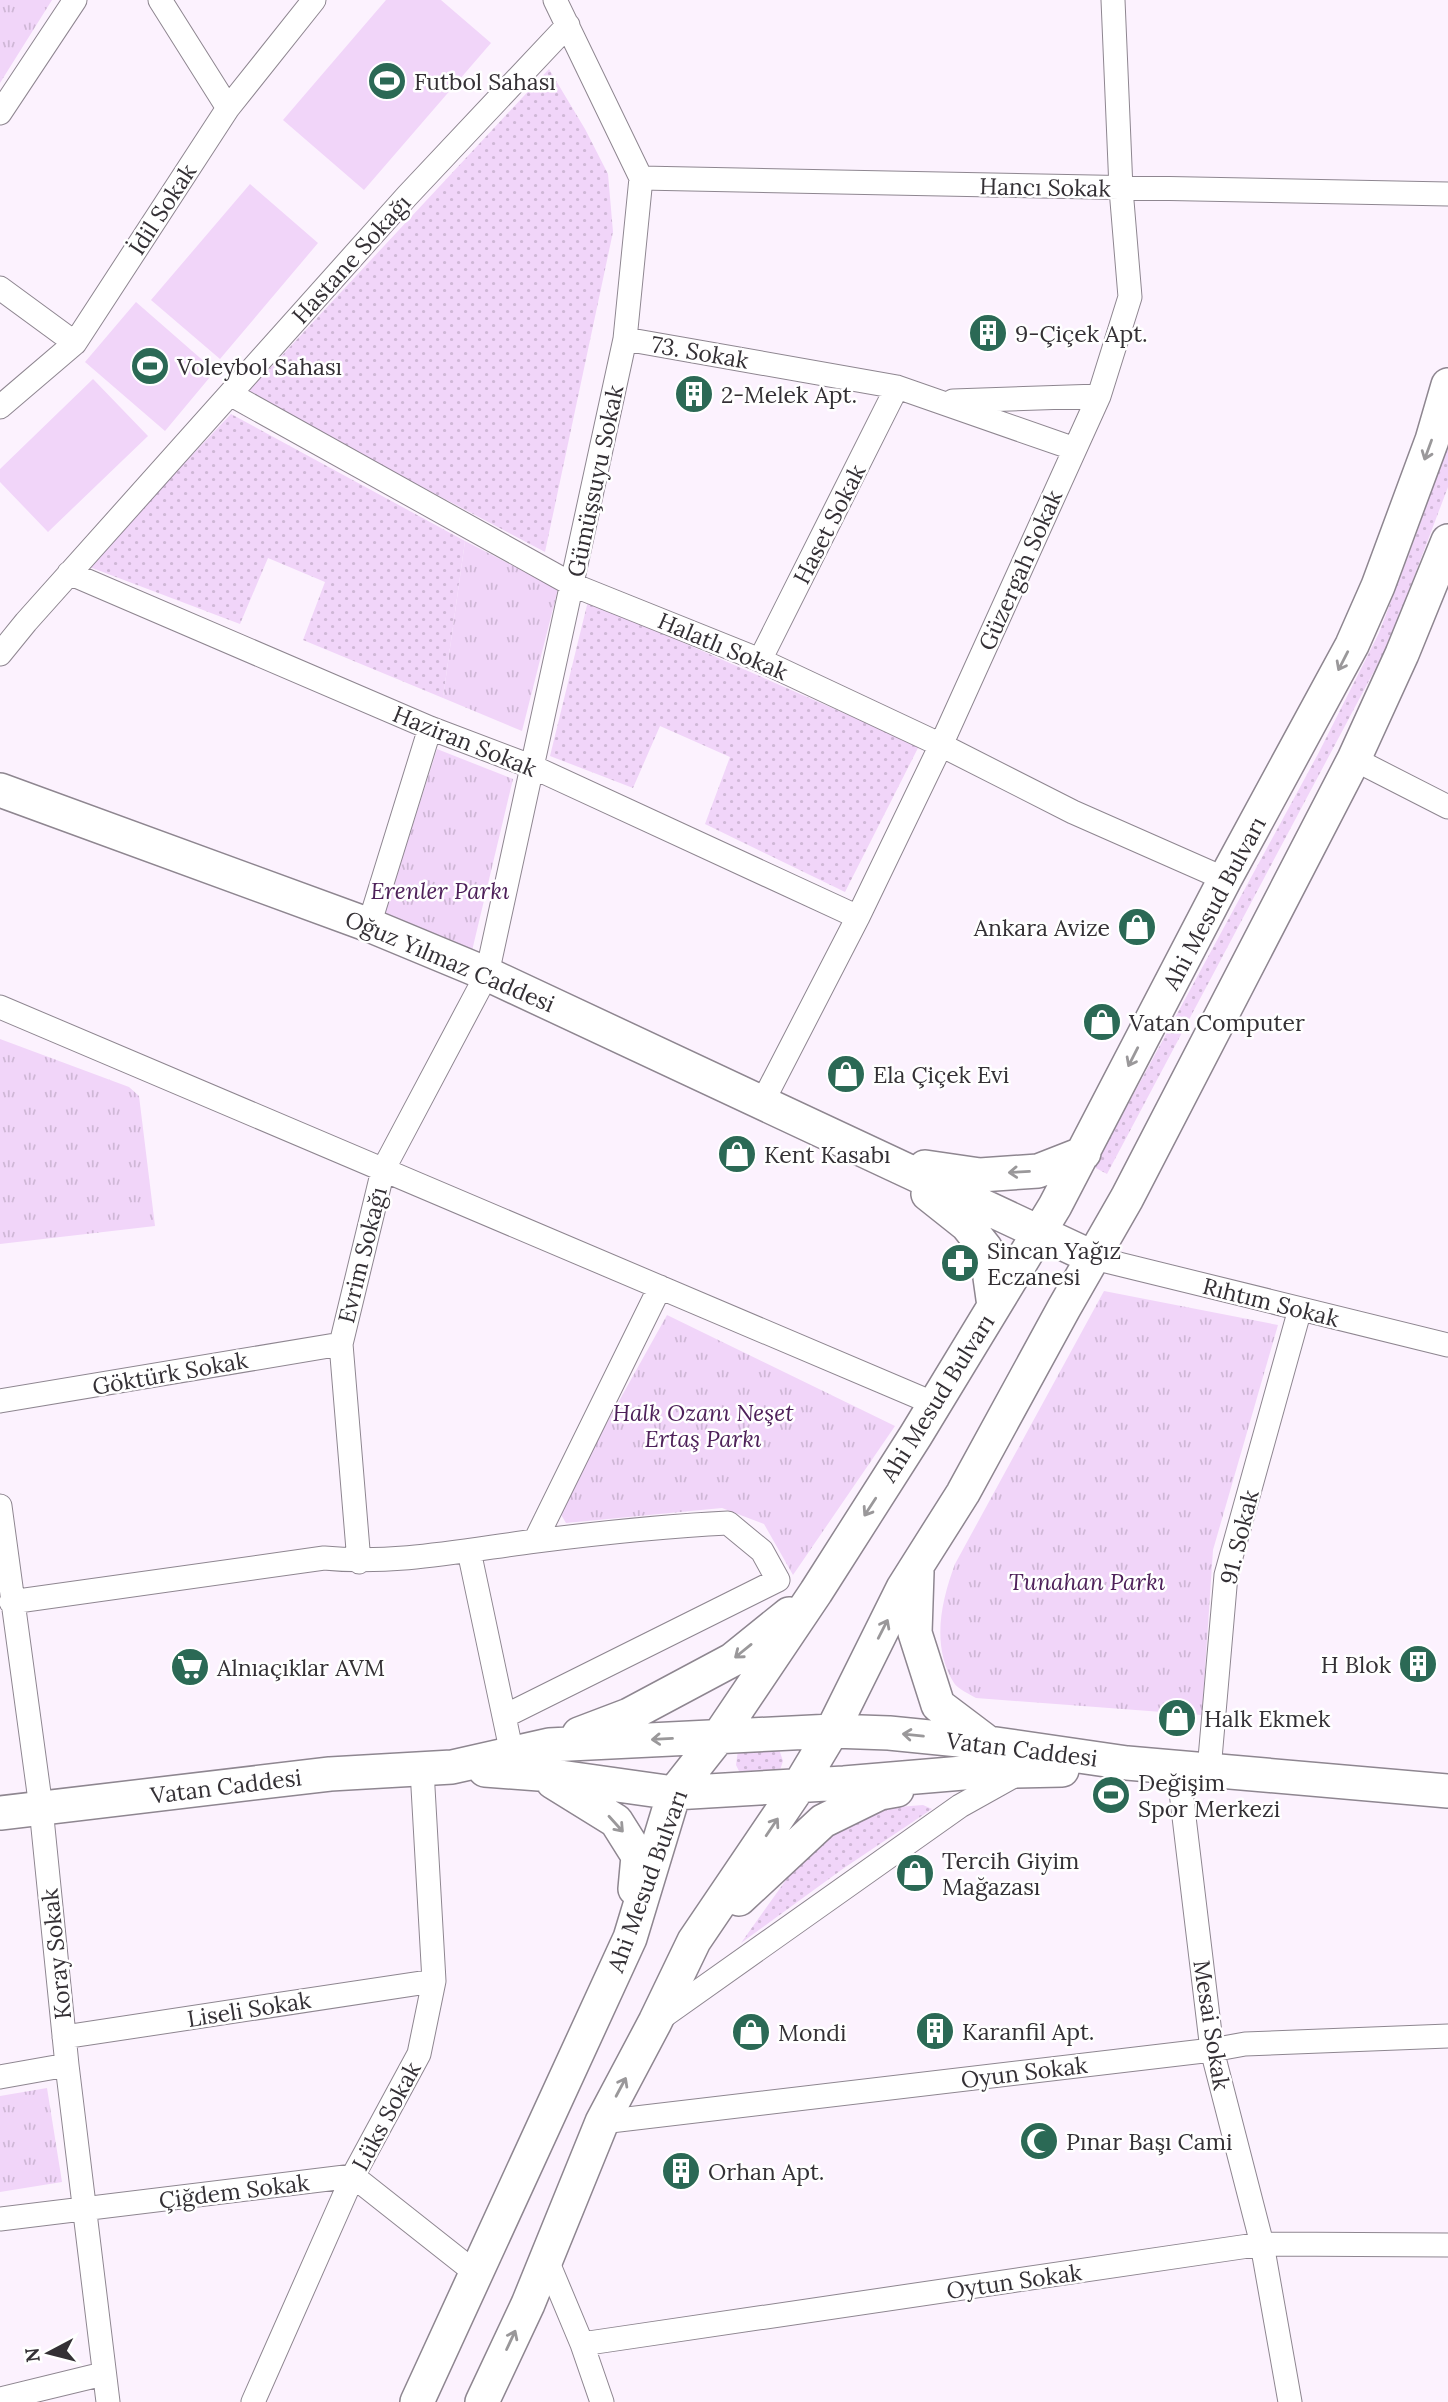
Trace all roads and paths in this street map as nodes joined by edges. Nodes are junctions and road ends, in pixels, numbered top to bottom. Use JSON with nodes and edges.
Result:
{"nodes":[{"id":1,"x":75,"y":0,"type":"edge"},
{"id":2,"x":160,"y":0,"type":"edge"},
{"id":3,"x":314,"y":0,"type":"edge"},
{"id":4,"x":555,"y":0,"type":"edge"},
{"id":5,"x":1113,"y":0,"type":"edge"},
{"id":6,"x":568,"y":25,"type":"junction"},
{"id":7,"x":228,"y":108,"type":"junction"},
{"id":8,"x":0,"y":113,"type":"edge"},
{"id":9,"x":641,"y":178,"type":"junction"},
{"id":10,"x":1121,"y":189,"type":"junction"},
{"id":11,"x":1448,"y":194,"type":"edge"},
{"id":12,"x":0,"y":288,"type":"edge"},
{"id":13,"x":625,"y":339,"type":"junction"},
{"id":14,"x":75,"y":343,"type":"junction"},
{"id":15,"x":1448,"y":385,"type":"edge"},
{"id":16,"x":897,"y":387,"type":"junction"},
{"id":17,"x":230,"y":394,"type":"junction"},
{"id":18,"x":1098,"y":396,"type":"junction"},
{"id":19,"x":939,"y":401,"type":"junction"},
{"id":20,"x":0,"y":407,"type":"edge"},
{"id":21,"x":1075,"y":449,"type":"junction"},
{"id":22,"x":1448,"y":541,"type":"edge"},
{"id":23,"x":69,"y":573,"type":"junction"},
{"id":24,"x":573,"y":585,"type":"junction"},
{"id":25,"x":0,"y":654,"type":"edge"},
{"id":26,"x":760,"y":660,"type":"junction"},
{"id":27,"x":430,"y":728,"type":"junction"},
{"id":28,"x":941,"y":745,"type":"junction"},
{"id":29,"x":1354,"y":759,"type":"junction"},
{"id":30,"x":533,"y":767,"type":"junction"},
{"id":31,"x":0,"y":790,"type":"edge"},
{"id":32,"x":1448,"y":807,"type":"edge"},
{"id":33,"x":1225,"y":879,"type":"junction"},
{"id":34,"x":858,"y":917,"type":"junction"},
{"id":35,"x":369,"y":925,"type":"junction"},
{"id":36,"x":487,"y":974,"type":"junction"},
{"id":37,"x":0,"y":1007,"type":"edge"},
{"id":38,"x":762,"y":1102,"type":"junction"},
{"id":39,"x":1084,"y":1153,"type":"junction"},
{"id":40,"x":888,"y":1161,"type":"junction"},
{"id":41,"x":383,"y":1170,"type":"junction"},
{"id":42,"x":1039,"y":1232,"type":"junction"},
{"id":43,"x":1094,"y":1258,"type":"junction"},
{"id":44,"x":660,"y":1287,"type":"junction"},
{"id":45,"x":994,"y":1306,"type":"junction"},
{"id":46,"x":1300,"y":1309,"type":"junction"},
{"id":47,"x":341,"y":1344,"type":"junction"},
{"id":48,"x":1448,"y":1345,"type":"edge"},
{"id":49,"x":0,"y":1401,"type":"edge"},
{"id":50,"x":935,"y":1404,"type":"junction"},
{"id":51,"x":0,"y":1507,"type":"edge"},
{"id":52,"x":534,"y":1541,"type":"junction"},
{"id":53,"x":469,"y":1551,"type":"junction"},
{"id":54,"x":359,"y":1562,"type":"junction"},
{"id":55,"x":917,"y":1566,"type":"junction"},
{"id":56,"x":816,"y":1592,"type":"junction"},
{"id":57,"x":11,"y":1602,"type":"junction"},
{"id":58,"x":505,"y":1717,"type":"junction"},
{"id":59,"x":832,"y":1731,"type":"junction"},
{"id":60,"x":719,"y":1736,"type":"junction"},
{"id":61,"x":512,"y":1754,"type":"junction"},
{"id":62,"x":982,"y":1758,"type":"junction"},
{"id":63,"x":544,"y":1760,"type":"junction"},
{"id":64,"x":1127,"y":1762,"type":"junction"},
{"id":65,"x":437,"y":1768,"type":"junction"},
{"id":66,"x":1193,"y":1769,"type":"junction"},
{"id":67,"x":1023,"y":1771,"type":"junction"},
{"id":68,"x":799,"y":1786,"type":"junction"},
{"id":69,"x":1448,"y":1791,"type":"edge"},
{"id":70,"x":674,"y":1793,"type":"junction"},
{"id":71,"x":41,"y":1808,"type":"junction"},
{"id":72,"x":0,"y":1813,"type":"edge"},
{"id":73,"x":630,"y":1938,"type":"junction"},
{"id":74,"x":694,"y":1941,"type":"junction"},
{"id":75,"x":434,"y":1981,"type":"junction"},
{"id":76,"x":655,"y":2022,"type":"junction"},
{"id":77,"x":1448,"y":2036,"type":"edge"},
{"id":78,"x":64,"y":2037,"type":"junction"},
{"id":79,"x":1212,"y":2050,"type":"junction"},
{"id":80,"x":67,"y":2065,"type":"junction"},
{"id":81,"x":0,"y":2077,"type":"edge"},
{"id":82,"x":602,"y":2123,"type":"junction"},
{"id":83,"x":353,"y":2176,"type":"junction"},
{"id":84,"x":84,"y":2209,"type":"junction"},
{"id":85,"x":0,"y":2219,"type":"edge"},
{"id":86,"x":1262,"y":2244,"type":"junction"},
{"id":87,"x":1448,"y":2245,"type":"edge"},
{"id":88,"x":547,"y":2258,"type":"junction"},
{"id":89,"x":477,"y":2274,"type":"junction"},
{"id":90,"x":582,"y":2344,"type":"junction"},
{"id":91,"x":103,"y":2374,"type":"junction"},
{"id":92,"x":0,"y":2399,"type":"edge"},
{"id":93,"x":108,"y":2402,"type":"edge"},
{"id":94,"x":254,"y":2402,"type":"edge"},
{"id":95,"x":417,"y":2402,"type":"edge"},
{"id":96,"x":482,"y":2402,"type":"edge"},
{"id":97,"x":602,"y":2402,"type":"edge"},
{"id":98,"x":1290,"y":2402,"type":"edge"}],
"edges":[{"from":1,"to":8,"type":"street"},
{"from":2,"to":7,"type":"street"},
{"from":3,"to":7,"type":"street","name":"İdil Sokak"},
{"from":4,"to":6,"type":"street"},
{"from":5,"to":10,"type":"street","name":"Güzergah Sokak"},
{"from":6,"to":9,"type":"street"},
{"from":6,"to":17,"type":"street","name":"Hastane Sokağı"},
{"from":7,"to":14,"type":"street","name":"İdil Sokak"},
{"from":9,"to":10,"type":"street","name":"Hancı Sokak"},
{"from":9,"to":13,"type":"street","name":"Gümüşsuyu Sokak"},
{"from":10,"to":11,"type":"street","name":"Hancı Sokak"},
{"from":10,"to":18,"type":"street","name":"Güzergah Sokak"},
{"from":12,"to":14,"type":"street"},
{"from":13,"to":16,"type":"street","name":"73. Sokak"},
{"from":13,"to":24,"type":"street","name":"Gümüşsuyu Sokak"},
{"from":14,"to":20,"type":"street","name":"İdil Sokak"},
{"from":15,"to":33,"type":"main road","name":"Ahi Mesud Bulvarı","one_way":true},
{"from":16,"to":19,"type":"street","name":"73. Sokak"},
{"from":16,"to":26,"type":"street","name":"Haset Sokak"},
{"from":17,"to":23,"type":"street","name":"Hastane Sokağı"},
{"from":17,"to":24,"type":"street","name":"Halatlı Sokak"},
{"from":18,"to":19,"type":"street","name":"73. Sokak"},
{"from":18,"to":21,"type":"street","name":"Güzergah Sokak"},
{"from":19,"to":21,"type":"street","name":"73. Sokak"},
{"from":21,"to":28,"type":"street","name":"Güzergah Sokak"},
{"from":22,"to":29,"type":"main road"},
{"from":23,"to":25,"type":"street","name":"Hastane Sokağı"},
{"from":23,"to":27,"type":"street","name":"Haziran Sokak"},
{"from":24,"to":26,"type":"street","name":"Halatlı Sokak"},
{"from":24,"to":30,"type":"street","name":"Gümüşsuyu Sokak"},
{"from":26,"to":28,"type":"street","name":"Halatlı Sokak"},
{"from":27,"to":30,"type":"street","name":"Haziran Sokak"},
{"from":27,"to":35,"type":"street"},
{"from":28,"to":33,"type":"street","name":"Halatlı Sokak"},
{"from":28,"to":34,"type":"street","name":"Güzergah Sokak"},
{"from":29,"to":32,"type":"street"},
{"from":29,"to":43,"type":"main road"},
{"from":30,"to":34,"type":"street","name":"Haziran Sokak"},
{"from":30,"to":36,"type":"street","name":"Gümüşsuyu Sokak"},
{"from":31,"to":35,"type":"main road","name":"Oğuz Yılmaz Caddesi"},
{"from":33,"to":39,"type":"main road","name":"Ahi Mesud Bulvarı","one_way":true},
{"from":34,"to":38,"type":"street","name":"Güzergah Sokak"},
{"from":35,"to":36,"type":"main road","name":"Oğuz Yılmaz Caddesi"},
{"from":36,"to":38,"type":"main road","name":"Oğuz Yılmaz Caddesi"},
{"from":36,"to":41,"type":"street","name":"Evrim Sokağı"},
{"from":37,"to":41,"type":"street"},
{"from":38,"to":40,"type":"main road","name":"Oğuz Yılmaz Caddesi"},
{"from":39,"to":40,"type":"main road","one_way":true},
{"from":39,"to":42,"type":"main road","name":"Ahi Mesud Bulvarı"},
{"from":40,"to":42,"type":"main road"},
{"from":40,"to":45,"type":"main road"},
{"from":41,"to":44,"type":"street"},
{"from":41,"to":47,"type":"street","name":"Evrim Sokağı"},
{"from":42,"to":43,"type":"main road"},
{"from":42,"to":45,"type":"main road","name":"Ahi Mesud Bulvarı"},
{"from":43,"to":46,"type":"street","name":"Rıhtım Sokak"},
{"from":43,"to":55,"type":"main road"},
{"from":44,"to":50,"type":"street"},
{"from":44,"to":52,"type":"street"},
{"from":45,"to":50,"type":"main road","name":"Ahi Mesud Bulvarı"},
{"from":46,"to":48,"type":"street","name":"Rıhtım Sokak"},
{"from":46,"to":66,"type":"street","name":"91. Sokak"},
{"from":47,"to":49,"type":"street","name":"Göktürk Sokak"},
{"from":47,"to":54,"type":"street","name":"Evrim Sokağı"},
{"from":50,"to":56,"type":"main road","name":"Ahi Mesud Bulvarı","one_way":true},
{"from":51,"to":57,"type":"street","name":"Koray Sokak"},
{"from":52,"to":53,"type":"street"},
{"from":52,"to":58,"type":"street"},
{"from":53,"to":54,"type":"street"},
{"from":53,"to":58,"type":"street"},
{"from":54,"to":57,"type":"street"},
{"from":59,"to":55,"type":"main road","one_way":true},
{"from":55,"to":62,"type":"main road"},
{"from":56,"to":60,"type":"main road","name":"Ahi Mesud Bulvarı"},
{"from":56,"to":63,"type":"main road","one_way":true},
{"from":57,"to":71,"type":"street","name":"Koray Sokak"},
{"from":58,"to":61,"type":"street"},
{"from":59,"to":60,"type":"main road","name":"Vatan Caddesi"},
{"from":62,"to":59,"type":"main road","name":"Vatan Caddesi","one_way":true},
{"from":59,"to":68,"type":"main road"},
{"from":60,"to":63,"type":"main road","name":"Vatan Caddesi","one_way":true},
{"from":60,"to":70,"type":"main road","name":"Ahi Mesud Bulvarı"},
{"from":61,"to":63,"type":"main road","name":"Vatan Caddesi"},
{"from":61,"to":65,"type":"main road","name":"Vatan Caddesi"},
{"from":62,"to":64,"type":"main road","name":"Vatan Caddesi"},
{"from":62,"to":67,"type":"main road","name":"Vatan Caddesi"},
{"from":62,"to":68,"type":"main road","name":"Vatan Caddesi"},
{"from":62,"to":74,"type":"main road"},
{"from":63,"to":65,"type":"main road","name":"Vatan Caddesi"},
{"from":63,"to":70,"type":"main road","name":"Vatan Caddesi"},
{"from":63,"to":73,"type":"main road","one_way":true},
{"from":64,"to":66,"type":"main road"},
{"from":64,"to":67,"type":"main road","name":"Vatan Caddesi"},
{"from":65,"to":71,"type":"main road","name":"Vatan Caddesi"},
{"from":65,"to":75,"type":"street","name":"Lüks Sokak"},
{"from":66,"to":69,"type":"main road"},
{"from":66,"to":79,"type":"street","name":"Mesai Sokak"},
{"from":67,"to":76,"type":"street"},
{"from":68,"to":70,"type":"main road","name":"Vatan Caddesi"},
{"from":74,"to":68,"type":"main road","one_way":true},
{"from":70,"to":73,"type":"main road","name":"Ahi Mesud Bulvarı"},
{"from":71,"to":72,"type":"main road","name":"Vatan Caddesi"},
{"from":71,"to":78,"type":"street","name":"Koray Sokak"},
{"from":73,"to":89,"type":"main road","name":"Ahi Mesud Bulvarı"},
{"from":74,"to":76,"type":"main road"},
{"from":75,"to":78,"type":"street","name":"Liseli Sokak"},
{"from":75,"to":83,"type":"street","name":"Lüks Sokak"},
{"from":82,"to":76,"type":"main road","one_way":true},
{"from":77,"to":79,"type":"street","name":"Oyun Sokak"},
{"from":78,"to":80,"type":"street","name":"Koray Sokak"},
{"from":79,"to":82,"type":"street","name":"Oyun Sokak"},
{"from":79,"to":86,"type":"street","name":"Mesai Sokak"},
{"from":80,"to":81,"type":"street"},
{"from":80,"to":84,"type":"street","name":"Koray Sokak"},
{"from":82,"to":88,"type":"main road"},
{"from":83,"to":84,"type":"street","name":"Çiğdem Sokak"},
{"from":83,"to":89,"type":"street"},
{"from":83,"to":94,"type":"street","name":"Lüks Sokak"},
{"from":84,"to":85,"type":"street","name":"Çiğdem Sokak"},
{"from":84,"to":91,"type":"street","name":"Koray Sokak"},
{"from":86,"to":87,"type":"street","name":"Oytun Sokak"},
{"from":86,"to":90,"type":"street","name":"Oytun Sokak"},
{"from":86,"to":98,"type":"street","name":"Mesai Sokak"},
{"from":88,"to":90,"type":"street"},
{"from":96,"to":88,"type":"main road","one_way":true},
{"from":89,"to":95,"type":"main road","name":"Ahi Mesud Bulvarı"},
{"from":90,"to":97,"type":"street"},
{"from":91,"to":92,"type":"street"},
{"from":91,"to":93,"type":"street","name":"Koray Sokak"}]}
